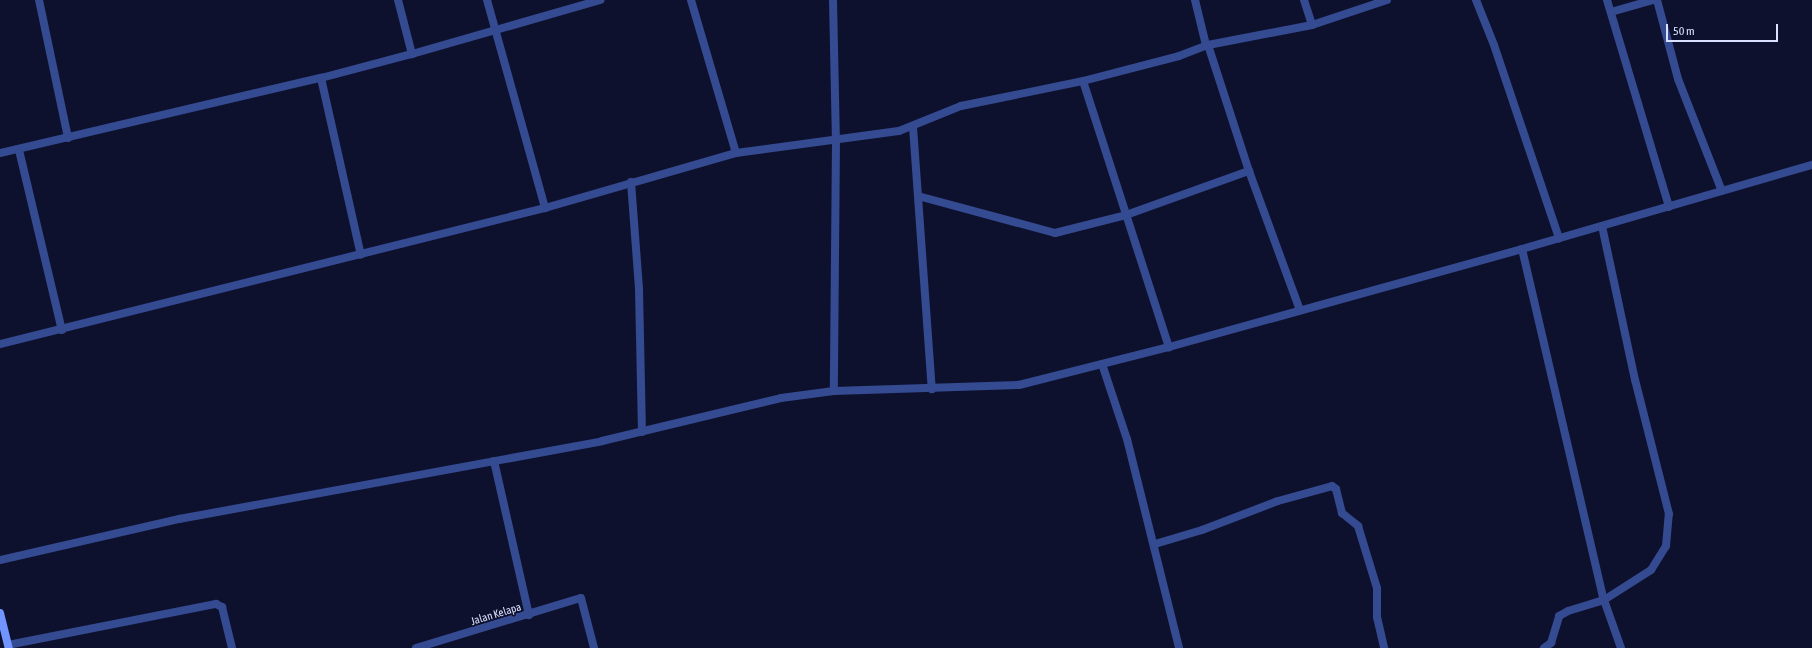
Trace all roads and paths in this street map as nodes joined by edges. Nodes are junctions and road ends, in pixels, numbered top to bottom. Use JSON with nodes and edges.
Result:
{"nodes":[{"id":1,"x":39,"y":0,"type":"edge"},
{"id":2,"x":398,"y":0,"type":"edge"},
{"id":3,"x":487,"y":0,"type":"edge"},
{"id":4,"x":600,"y":0,"type":"edge"},
{"id":5,"x":691,"y":0,"type":"edge"},
{"id":6,"x":833,"y":0,"type":"edge"},
{"id":7,"x":1195,"y":0,"type":"edge"},
{"id":8,"x":1304,"y":0,"type":"edge"},
{"id":9,"x":1387,"y":0,"type":"edge"},
{"id":10,"x":1476,"y":0,"type":"edge"},
{"id":11,"x":1607,"y":0,"type":"edge"},
{"id":12,"x":1653,"y":0,"type":"edge"},
{"id":13,"x":1657,"y":0,"type":"edge"},
{"id":14,"x":1610,"y":12,"type":"junction"},
{"id":15,"x":1312,"y":25,"type":"junction"},
{"id":16,"x":494,"y":29,"type":"junction"},
{"id":17,"x":1207,"y":45,"type":"junction"},
{"id":18,"x":412,"y":54,"type":"junction"},
{"id":19,"x":321,"y":78,"type":"junction"},
{"id":20,"x":1084,"y":81,"type":"junction"},
{"id":21,"x":913,"y":127,"type":"junction"},
{"id":22,"x":68,"y":138,"type":"junction"},
{"id":23,"x":836,"y":140,"type":"junction"},
{"id":24,"x":19,"y":150,"type":"junction"},
{"id":25,"x":736,"y":152,"type":"junction"},
{"id":26,"x":0,"y":153,"type":"edge"},
{"id":27,"x":1812,"y":165,"type":"edge"},
{"id":28,"x":1249,"y":171,"type":"junction"},
{"id":29,"x":631,"y":182,"type":"junction"},
{"id":30,"x":1722,"y":192,"type":"junction"},
{"id":31,"x":918,"y":196,"type":"junction"},
{"id":32,"x":1669,"y":207,"type":"junction"},
{"id":33,"x":545,"y":208,"type":"junction"},
{"id":34,"x":1126,"y":214,"type":"junction"},
{"id":35,"x":1602,"y":226,"type":"junction"},
{"id":36,"x":1559,"y":238,"type":"junction"},
{"id":37,"x":1522,"y":249,"type":"junction"},
{"id":38,"x":361,"y":255,"type":"junction"},
{"id":39,"x":1300,"y":310,"type":"junction"},
{"id":40,"x":62,"y":330,"type":"junction"},
{"id":41,"x":0,"y":344,"type":"edge"},
{"id":42,"x":1169,"y":347,"type":"junction"},
{"id":43,"x":1102,"y":364,"type":"junction"},
{"id":44,"x":932,"y":389,"type":"junction"},
{"id":45,"x":834,"y":391,"type":"junction"},
{"id":46,"x":642,"y":432,"type":"junction"},
{"id":47,"x":494,"y":461,"type":"junction"},
{"id":48,"x":1155,"y":544,"type":"junction"},
{"id":49,"x":0,"y":560,"type":"edge"},
{"id":50,"x":1604,"y":600,"type":"junction"},
{"id":51,"x":0,"y":613,"type":"edge"},
{"id":52,"x":529,"y":615,"type":"junction"},
{"id":53,"x":9,"y":646,"type":"edge"},
{"id":54,"x":232,"y":648,"type":"edge"},
{"id":55,"x":416,"y":648,"type":"edge"},
{"id":56,"x":594,"y":648,"type":"edge"},
{"id":57,"x":1179,"y":648,"type":"edge"},
{"id":58,"x":1384,"y":648,"type":"edge"},
{"id":59,"x":1544,"y":648,"type":"edge"},
{"id":60,"x":1621,"y":648,"type":"edge"}],
"edges":[{"from":1,"to":22,"type":"street"},
{"from":2,"to":18,"type":"street"},
{"from":3,"to":16,"type":"street"},
{"from":4,"to":16,"type":"street"},
{"from":5,"to":25,"type":"street"},
{"from":6,"to":23,"type":"street"},
{"from":7,"to":17,"type":"street"},
{"from":8,"to":15,"type":"street"},
{"from":9,"to":15,"type":"street"},
{"from":10,"to":36,"type":"street"},
{"from":11,"to":14,"type":"street"},
{"from":12,"to":14,"type":"street"},
{"from":13,"to":30,"type":"street"},
{"from":14,"to":32,"type":"street"},
{"from":15,"to":17,"type":"street"},
{"from":16,"to":18,"type":"street"},
{"from":16,"to":33,"type":"street"},
{"from":17,"to":20,"type":"street"},
{"from":17,"to":28,"type":"street"},
{"from":18,"to":19,"type":"street"},
{"from":19,"to":22,"type":"street"},
{"from":19,"to":38,"type":"street"},
{"from":20,"to":21,"type":"street"},
{"from":20,"to":34,"type":"street"},
{"from":21,"to":23,"type":"street"},
{"from":21,"to":31,"type":"street"},
{"from":22,"to":24,"type":"street"},
{"from":23,"to":25,"type":"street"},
{"from":23,"to":45,"type":"street"},
{"from":24,"to":26,"type":"street"},
{"from":24,"to":40,"type":"street"},
{"from":25,"to":29,"type":"street"},
{"from":27,"to":30,"type":"street"},
{"from":28,"to":34,"type":"street"},
{"from":28,"to":39,"type":"street"},
{"from":29,"to":33,"type":"street"},
{"from":29,"to":46,"type":"street"},
{"from":30,"to":32,"type":"street"},
{"from":31,"to":34,"type":"street"},
{"from":31,"to":44,"type":"street"},
{"from":32,"to":35,"type":"street"},
{"from":33,"to":38,"type":"street"},
{"from":34,"to":42,"type":"street"},
{"from":35,"to":36,"type":"street"},
{"from":35,"to":50,"type":"street"},
{"from":36,"to":37,"type":"street"},
{"from":37,"to":39,"type":"street"},
{"from":37,"to":50,"type":"street"},
{"from":38,"to":40,"type":"street"},
{"from":39,"to":42,"type":"street"},
{"from":40,"to":41,"type":"street"},
{"from":42,"to":43,"type":"street"},
{"from":43,"to":44,"type":"street"},
{"from":43,"to":48,"type":"street"},
{"from":44,"to":45,"type":"street"},
{"from":45,"to":46,"type":"street"},
{"from":46,"to":47,"type":"street"},
{"from":47,"to":49,"type":"street"},
{"from":47,"to":52,"type":"street"},
{"from":48,"to":57,"type":"street"},
{"from":48,"to":58,"type":"street"},
{"from":50,"to":59,"type":"street"},
{"from":50,"to":60,"type":"street"},
{"from":51,"to":53,"type":"main road"},
{"from":52,"to":55,"type":"street","name":"Jalan Kelapa"},
{"from":52,"to":56,"type":"street","name":"Jalan Kelapa"},
{"from":53,"to":54,"type":"street"}]}
